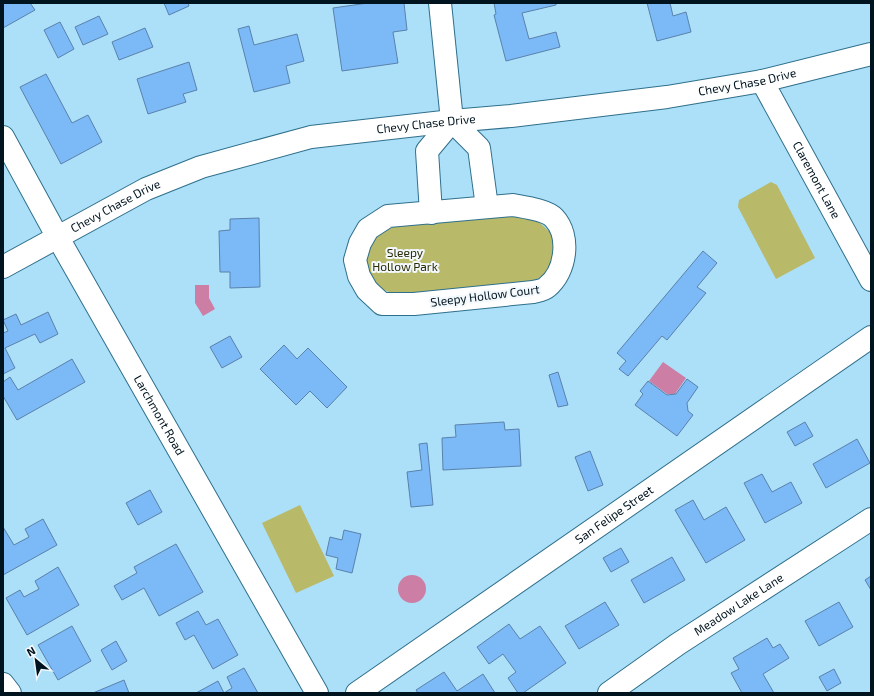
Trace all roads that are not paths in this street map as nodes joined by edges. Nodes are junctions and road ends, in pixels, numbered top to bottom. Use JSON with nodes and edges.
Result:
{"nodes":[{"id":1,"x":440,"y":3,"type":"edge"},
{"id":2,"x":871,"y":54,"type":"edge"},
{"id":3,"x":762,"y":81,"type":"junction"},
{"id":4,"x":452,"y":120,"type":"junction"},
{"id":5,"x":3,"y":137,"type":"edge"},
{"id":6,"x":487,"y":207,"type":"junction"},
{"id":7,"x":431,"y":212,"type":"junction"},
{"id":8,"x":57,"y":236,"type":"junction"},
{"id":9,"x":3,"y":267,"type":"edge"},
{"id":10,"x":871,"y":280,"type":"edge"},
{"id":11,"x":871,"y":337,"type":"edge"},
{"id":12,"x":871,"y":519,"type":"edge"},
{"id":13,"x":3,"y":684,"type":"edge"},
{"id":14,"x":10,"y":693,"type":"edge"},
{"id":15,"x":317,"y":693,"type":"edge"},
{"id":16,"x":357,"y":693,"type":"edge"},
{"id":17,"x":609,"y":693,"type":"edge"}],
"edges":[{"from":1,"to":4,"type":"street"},
{"from":2,"to":3,"type":"street","name":"Chevy Chase Drive"},
{"from":3,"to":4,"type":"street","name":"Chevy Chase Drive"},
{"from":3,"to":10,"type":"street","name":"Claremont Lane"},
{"from":4,"to":6,"type":"street"},
{"from":4,"to":7,"type":"street"},
{"from":4,"to":8,"type":"street","name":"Chevy Chase Drive"},
{"from":5,"to":8,"type":"street","name":"Larchmont Road"},
{"from":6,"to":7,"type":"street","name":"Sleepy Hollow Court"},
{"from":6,"to":7,"type":"street","name":"Sleepy Hollow Court"},
{"from":8,"to":9,"type":"street","name":"Chevy Chase Drive"},
{"from":8,"to":15,"type":"street","name":"Larchmont Road"},
{"from":11,"to":16,"type":"street","name":"San Felipe Street"},
{"from":12,"to":17,"type":"street","name":"Meadow Lake Lane"},
{"from":13,"to":14,"type":"street"}]}
